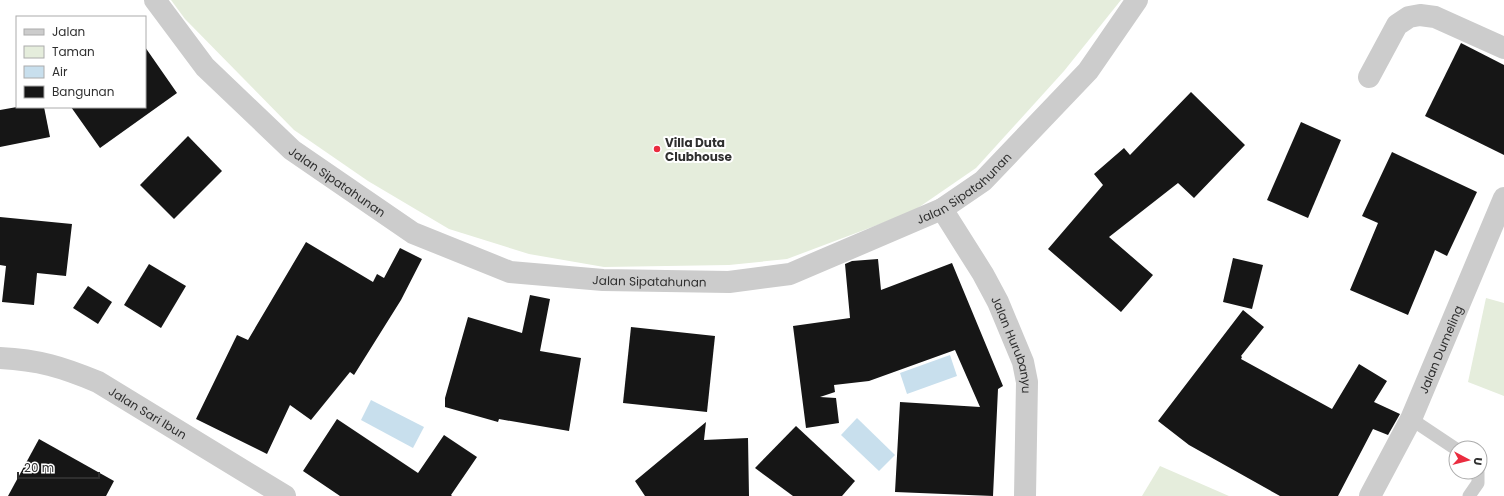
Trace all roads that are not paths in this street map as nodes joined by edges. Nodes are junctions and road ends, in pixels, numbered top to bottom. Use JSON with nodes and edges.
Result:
{"nodes":[{"id":1,"x":155,"y":0,"type":"edge"},
{"id":2,"x":1137,"y":0,"type":"edge"},
{"id":3,"x":1504,"y":48,"type":"edge"},
{"id":4,"x":1369,"y":77,"type":"dead end"},
{"id":5,"x":1504,"y":198,"type":"edge"},
{"id":6,"x":942,"y":209,"type":"junction"},
{"id":7,"x":0,"y":358,"type":"edge"},
{"id":8,"x":1411,"y":419,"type":"junction"},
{"id":9,"x":1448,"y":444,"type":"edge"},
{"id":10,"x":1478,"y":480,"type":"edge"},
{"id":11,"x":285,"y":496,"type":"edge"},
{"id":12,"x":1025,"y":496,"type":"edge"},
{"id":13,"x":1370,"y":496,"type":"edge"},
{"id":14,"x":1469,"y":496,"type":"edge"}],
"edges":[{"from":1,"to":6,"type":"street","name":"Jalan Sipatahunan"},
{"from":2,"to":6,"type":"street","name":"Jalan Sipatahunan"},
{"from":3,"to":4,"type":"street"},
{"from":5,"to":8,"type":"street","name":"Jalan Dumeling"},
{"from":6,"to":12,"type":"street","name":"Jalan Hurubanyu"},
{"from":7,"to":11,"type":"street","name":"Jalan Sari Ibun"},
{"from":8,"to":9,"type":"lane"},
{"from":8,"to":13,"type":"street","name":"Jalan Dumeling"},
{"from":10,"to":14,"type":"lane"}]}
